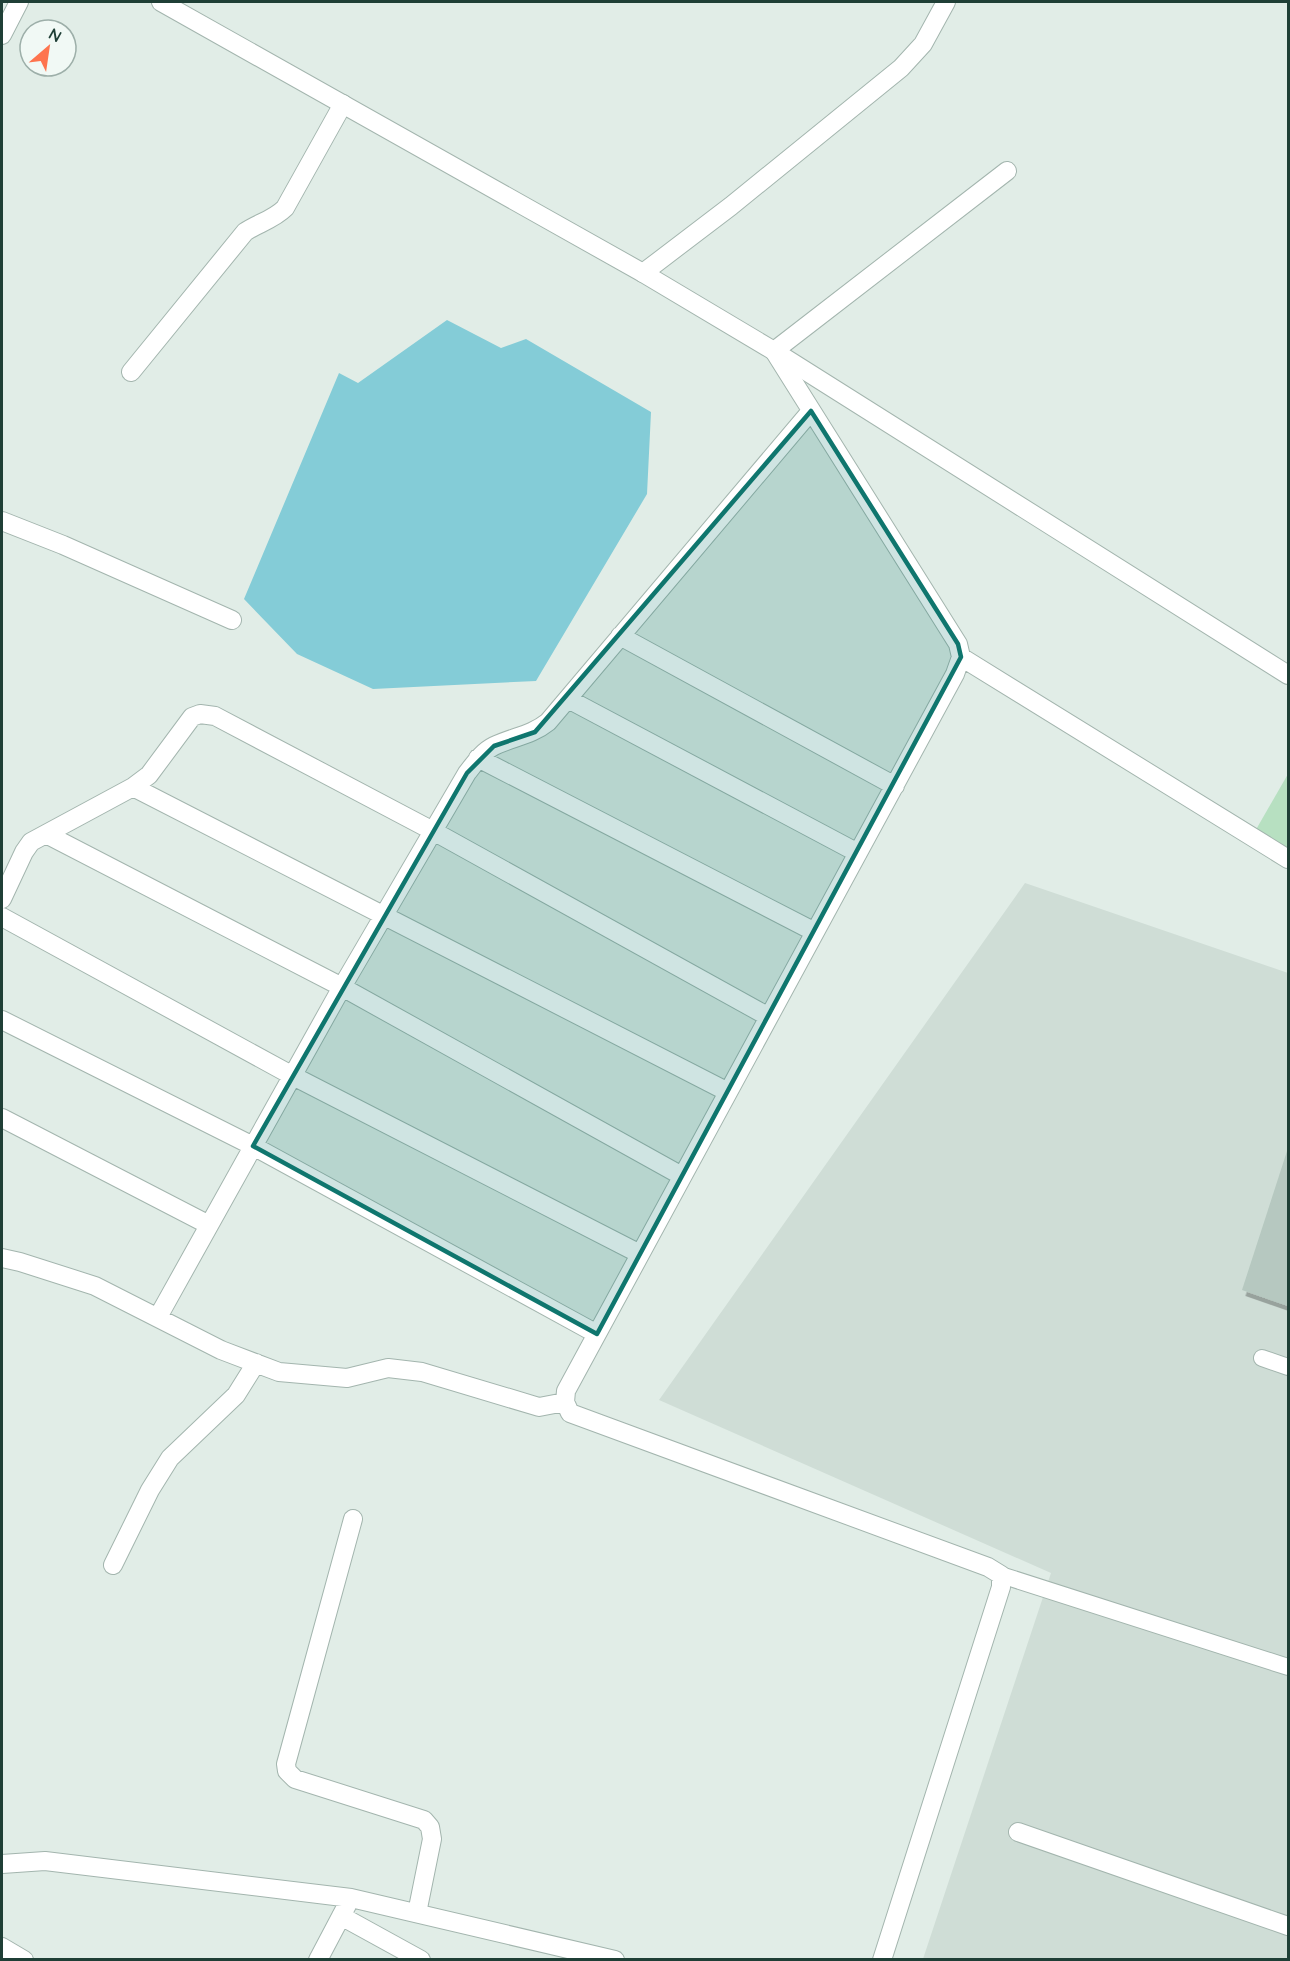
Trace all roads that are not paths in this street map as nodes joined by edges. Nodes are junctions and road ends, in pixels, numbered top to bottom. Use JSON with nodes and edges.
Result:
{"nodes":[{"id":1,"x":19,"y":2,"type":"edge"},
{"id":2,"x":161,"y":2,"type":"edge"},
{"id":3,"x":946,"y":2,"type":"edge"},
{"id":4,"x":2,"y":35,"type":"edge"},
{"id":5,"x":343,"y":104,"type":"junction"},
{"id":6,"x":1007,"y":171,"type":"dead end"},
{"id":7,"x":643,"y":273,"type":"junction"},
{"id":8,"x":774,"y":351,"type":"junction"},
{"id":9,"x":130,"y":372,"type":"dead end"},
{"id":10,"x":812,"y":411,"type":"junction"},
{"id":11,"x":2,"y":521,"type":"edge"},
{"id":12,"x":232,"y":620,"type":"dead end"},
{"id":13,"x":620,"y":636,"type":"junction"},
{"id":14,"x":961,"y":657,"type":"junction"},
{"id":15,"x":1288,"y":675,"type":"edge"},
{"id":16,"x":568,"y":699,"type":"junction"},
{"id":17,"x":478,"y":758,"type":"junction"},
{"id":18,"x":895,"y":786,"type":"junction"},
{"id":19,"x":133,"y":787,"type":"junction"},
{"id":20,"x":433,"y":831,"type":"junction"},
{"id":21,"x":46,"y":834,"type":"junction"},
{"id":22,"x":858,"y":853,"type":"junction"},
{"id":23,"x":1288,"y":859,"type":"edge"},
{"id":24,"x":2,"y":899,"type":"edge"},
{"id":25,"x":384,"y":915,"type":"junction"},
{"id":26,"x":2,"y":916,"type":"edge"},
{"id":27,"x":815,"y":932,"type":"junction"},
{"id":28,"x":342,"y":987,"type":"junction"},
{"id":29,"x":769,"y":1017,"type":"junction"},
{"id":30,"x":2,"y":1020,"type":"edge"},
{"id":31,"x":292,"y":1076,"type":"junction"},
{"id":32,"x":728,"y":1092,"type":"junction"},
{"id":33,"x":2,"y":1118,"type":"edge"},
{"id":34,"x":253,"y":1146,"type":"junction"},
{"id":35,"x":682,"y":1176,"type":"junction"},
{"id":36,"x":209,"y":1225,"type":"junction"},
{"id":37,"x":640,"y":1254,"type":"junction"},
{"id":38,"x":2,"y":1258,"type":"edge"},
{"id":39,"x":158,"y":1317,"type":"junction"},
{"id":40,"x":597,"y":1334,"type":"junction"},
{"id":41,"x":1262,"y":1358,"type":"dead end"},
{"id":42,"x":256,"y":1363,"type":"junction"},
{"id":43,"x":1288,"y":1367,"type":"edge"},
{"id":44,"x":565,"y":1402,"type":"junction"},
{"id":45,"x":353,"y":1519,"type":"dead end"},
{"id":46,"x":113,"y":1565,"type":"dead end"},
{"id":47,"x":1001,"y":1575,"type":"junction"},
{"id":48,"x":1288,"y":1667,"type":"edge"},
{"id":49,"x":1018,"y":1832,"type":"dead end"},
{"id":50,"x":2,"y":1864,"type":"edge"},
{"id":51,"x":351,"y":1898,"type":"junction"},
{"id":52,"x":417,"y":1914,"type":"junction"},
{"id":53,"x":341,"y":1916,"type":"junction"},
{"id":54,"x":1288,"y":1926,"type":"edge"},
{"id":55,"x":2,"y":1947,"type":"edge"},
{"id":56,"x":24,"y":1959,"type":"edge"},
{"id":57,"x":318,"y":1959,"type":"edge"},
{"id":58,"x":422,"y":1959,"type":"edge"},
{"id":59,"x":615,"y":1959,"type":"edge"},
{"id":60,"x":882,"y":1959,"type":"edge"}],
"edges":[{"from":1,"to":4,"type":"street"},
{"from":2,"to":5,"type":"street"},
{"from":3,"to":7,"type":"street"},
{"from":5,"to":7,"type":"street"},
{"from":5,"to":9,"type":"street"},
{"from":6,"to":8,"type":"street"},
{"from":7,"to":8,"type":"street"},
{"from":8,"to":10,"type":"street"},
{"from":8,"to":15,"type":"street"},
{"from":10,"to":13,"type":"street"},
{"from":10,"to":14,"type":"street"},
{"from":11,"to":12,"type":"street"},
{"from":13,"to":16,"type":"street"},
{"from":13,"to":18,"type":"street"},
{"from":14,"to":18,"type":"street"},
{"from":14,"to":23,"type":"street"},
{"from":16,"to":17,"type":"street"},
{"from":16,"to":22,"type":"street"},
{"from":17,"to":20,"type":"street"},
{"from":17,"to":27,"type":"street"},
{"from":18,"to":22,"type":"street"},
{"from":19,"to":20,"type":"street"},
{"from":19,"to":21,"type":"street"},
{"from":19,"to":25,"type":"street"},
{"from":20,"to":25,"type":"street"},
{"from":20,"to":29,"type":"street"},
{"from":21,"to":24,"type":"street"},
{"from":21,"to":28,"type":"street"},
{"from":22,"to":27,"type":"street"},
{"from":25,"to":28,"type":"street"},
{"from":25,"to":32,"type":"street"},
{"from":26,"to":31,"type":"street"},
{"from":27,"to":29,"type":"street"},
{"from":28,"to":31,"type":"street"},
{"from":28,"to":35,"type":"street"},
{"from":29,"to":32,"type":"street"},
{"from":30,"to":34,"type":"street"},
{"from":31,"to":34,"type":"street"},
{"from":31,"to":37,"type":"street"},
{"from":32,"to":35,"type":"street"},
{"from":33,"to":36,"type":"street"},
{"from":34,"to":36,"type":"street"},
{"from":34,"to":40,"type":"street"},
{"from":35,"to":37,"type":"street"},
{"from":36,"to":39,"type":"street"},
{"from":37,"to":40,"type":"street"},
{"from":38,"to":39,"type":"street"},
{"from":39,"to":42,"type":"street"},
{"from":40,"to":44,"type":"street"},
{"from":41,"to":43,"type":"lane"},
{"from":42,"to":44,"type":"street"},
{"from":42,"to":46,"type":"street"},
{"from":44,"to":47,"type":"street"},
{"from":45,"to":52,"type":"street"},
{"from":47,"to":48,"type":"lane"},
{"from":47,"to":60,"type":"street"},
{"from":49,"to":54,"type":"street"},
{"from":50,"to":51,"type":"street"},
{"from":51,"to":52,"type":"street"},
{"from":51,"to":53,"type":"street"},
{"from":52,"to":59,"type":"street"},
{"from":53,"to":57,"type":"street"},
{"from":53,"to":58,"type":"street"},
{"from":55,"to":56,"type":"street"}]}
